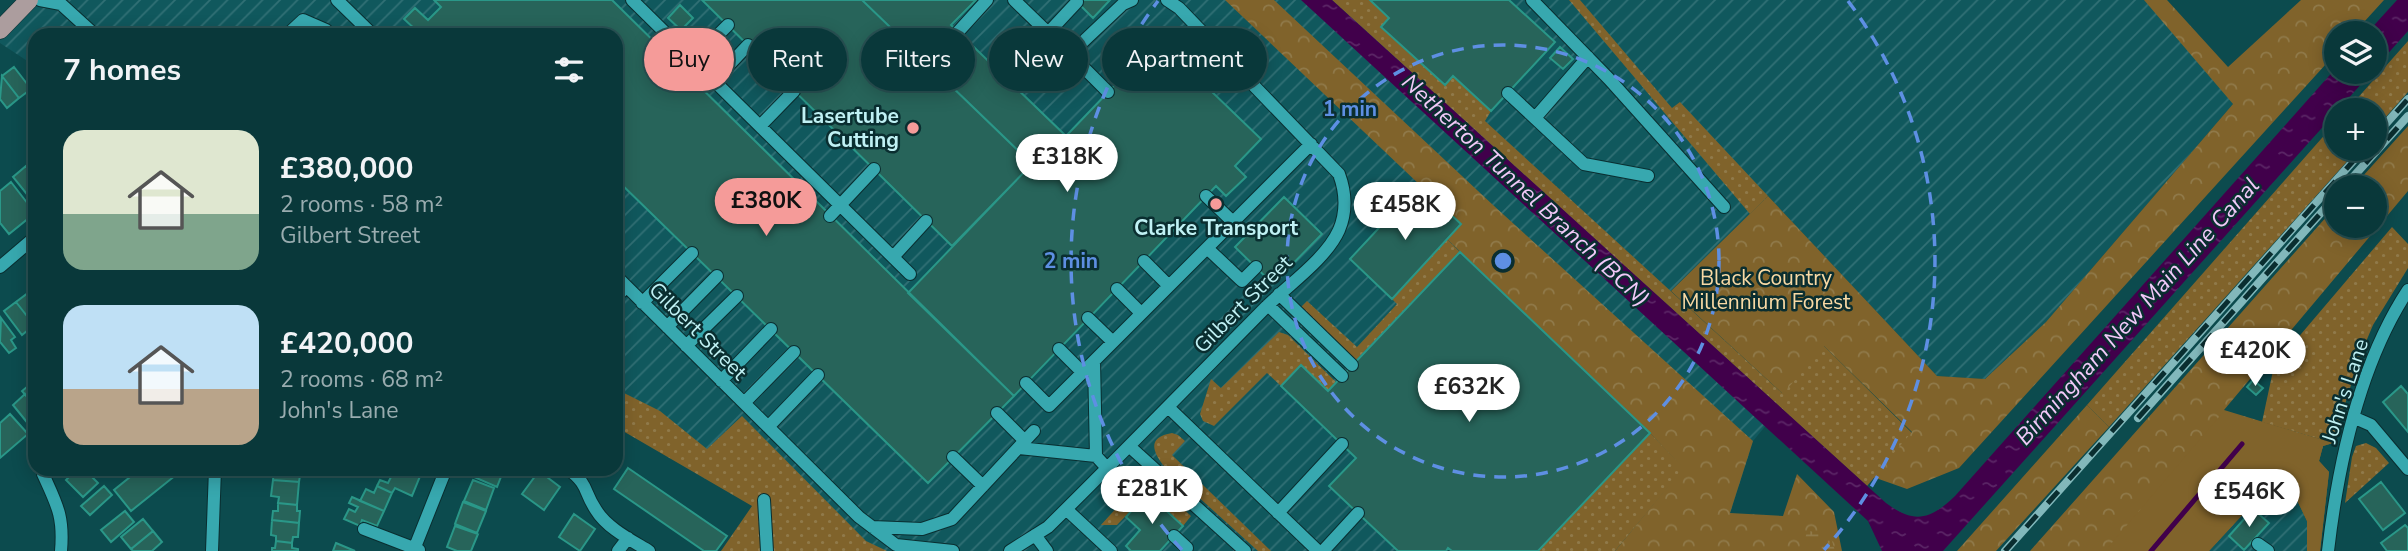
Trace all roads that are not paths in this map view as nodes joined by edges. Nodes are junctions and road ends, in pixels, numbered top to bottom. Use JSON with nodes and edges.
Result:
{"nodes":[{"id":1,"x":29,"y":0,"type":"edge"},
{"id":2,"x":40,"y":0,"type":"edge"},
{"id":3,"x":337,"y":0,"type":"edge"},
{"id":4,"x":632,"y":0,"type":"edge"},
{"id":5,"x":987,"y":0,"type":"edge"},
{"id":6,"x":1014,"y":0,"type":"edge"},
{"id":7,"x":1132,"y":0,"type":"edge"},
{"id":8,"x":1532,"y":0,"type":"edge"},
{"id":9,"x":1170,"y":1,"type":"edge"},
{"id":10,"x":1077,"y":2,"type":"dead end"},
{"id":11,"x":1556,"y":24,"type":"junction"},
{"id":12,"x":728,"y":25,"type":"dead end"},
{"id":13,"x":87,"y":28,"type":"edge"},
{"id":14,"x":294,"y":28,"type":"edge"},
{"id":15,"x":321,"y":28,"type":"edge"},
{"id":16,"x":366,"y":28,"type":"edge"},
{"id":17,"x":660,"y":28,"type":"edge"},
{"id":18,"x":725,"y":28,"type":"edge"},
{"id":19,"x":962,"y":28,"type":"edge"},
{"id":20,"x":1043,"y":28,"type":"edge"},
{"id":21,"x":1053,"y":28,"type":"edge"},
{"id":22,"x":0,"y":30,"type":"edge"},
{"id":23,"x":1546,"y":34,"type":"dead end"},
{"id":24,"x":1088,"y":37,"type":"edge"},
{"id":25,"x":748,"y":45,"type":"dead end"},
{"id":26,"x":734,"y":57,"type":"edge"},
{"id":27,"x":1588,"y":57,"type":"junction"},
{"id":28,"x":1088,"y":72,"type":"edge"},
{"id":29,"x":724,"y":91,"type":"edge"},
{"id":30,"x":794,"y":91,"type":"dead end"},
{"id":31,"x":1108,"y":92,"type":"dead end"},
{"id":32,"x":1508,"y":93,"type":"dead end"},
{"id":33,"x":1535,"y":118,"type":"junction"},
{"id":34,"x":760,"y":126,"type":"junction"},
{"id":35,"x":1311,"y":144,"type":"junction"},
{"id":36,"x":874,"y":169,"type":"dead end"},
{"id":37,"x":1648,"y":176,"type":"dead end"},
{"id":38,"x":1206,"y":196,"type":"dead end"},
{"id":39,"x":840,"y":205,"type":"junction"},
{"id":40,"x":1724,"y":207,"type":"dead end"},
{"id":41,"x":830,"y":216,"type":"dead end"},
{"id":42,"x":926,"y":221,"type":"dead end"},
{"id":43,"x":1233,"y":222,"type":"junction"},
{"id":44,"x":28,"y":243,"type":"edge"},
{"id":45,"x":1207,"y":248,"type":"junction"},
{"id":46,"x":692,"y":253,"type":"dead end"},
{"id":47,"x":893,"y":257,"type":"junction"},
{"id":48,"x":1143,"y":261,"type":"dead end"},
{"id":49,"x":0,"y":267,"type":"edge"},
{"id":50,"x":1256,"y":267,"type":"dead end"},
{"id":51,"x":910,"y":274,"type":"dead end"},
{"id":52,"x":717,"y":276,"type":"dead end"},
{"id":53,"x":623,"y":284,"type":"edge"},
{"id":54,"x":1169,"y":286,"type":"junction"},
{"id":55,"x":626,"y":287,"type":"junction"},
{"id":56,"x":1117,"y":289,"type":"dead end"},
{"id":57,"x":623,"y":290,"type":"edge"},
{"id":58,"x":2408,"y":290,"type":"edge"},
{"id":59,"x":1279,"y":294,"type":"junction"},
{"id":60,"x":737,"y":296,"type":"dead end"},
{"id":61,"x":642,"y":303,"type":"junction"},
{"id":62,"x":1268,"y":305,"type":"junction"},
{"id":63,"x":1141,"y":313,"type":"junction"},
{"id":64,"x":1088,"y":318,"type":"dead end"},
{"id":65,"x":667,"y":327,"type":"junction"},
{"id":66,"x":771,"y":329,"type":"dead end"},
{"id":67,"x":1113,"y":342,"type":"junction"},
{"id":68,"x":686,"y":346,"type":"junction"},
{"id":69,"x":1059,"y":349,"type":"dead end"},
{"id":70,"x":794,"y":352,"type":"dead end"},
{"id":71,"x":1094,"y":361,"type":"junction"},
{"id":72,"x":1352,"y":365,"type":"dead end"},
{"id":73,"x":1082,"y":372,"type":"junction"},
{"id":74,"x":818,"y":376,"type":"dead end"},
{"id":75,"x":1342,"y":376,"type":"dead end"},
{"id":76,"x":721,"y":381,"type":"junction"},
{"id":77,"x":1026,"y":383,"type":"dead end"},
{"id":78,"x":744,"y":403,"type":"junction"},
{"id":79,"x":1168,"y":407,"type":"junction"},
{"id":80,"x":997,"y":413,"type":"dead end"},
{"id":81,"x":2354,"y":418,"type":"junction"},
{"id":82,"x":768,"y":428,"type":"junction"},
{"id":83,"x":1026,"y":440,"type":"junction"},
{"id":84,"x":1342,"y":444,"type":"dead end"},
{"id":85,"x":1129,"y":446,"type":"junction"},
{"id":86,"x":1096,"y":456,"type":"junction"},
{"id":87,"x":953,"y":457,"type":"dead end"},
{"id":88,"x":1107,"y":468,"type":"junction"},
{"id":89,"x":2408,"y":469,"type":"edge"},
{"id":90,"x":44,"y":476,"type":"edge"},
{"id":91,"x":215,"y":476,"type":"edge"},
{"id":92,"x":444,"y":476,"type":"edge"},
{"id":93,"x":577,"y":476,"type":"edge"},
{"id":94,"x":983,"y":485,"type":"junction"},
{"id":95,"x":764,"y":500,"type":"dead end"},
{"id":96,"x":1066,"y":509,"type":"junction"},
{"id":97,"x":1278,"y":513,"type":"junction"},
{"id":98,"x":1358,"y":513,"type":"dead end"},
{"id":99,"x":872,"y":527,"type":"junction"},
{"id":100,"x":364,"y":529,"type":"dead end"},
{"id":101,"x":1035,"y":535,"type":"junction"},
{"id":102,"x":1174,"y":536,"type":"dead end"},
{"id":103,"x":628,"y":538,"type":"junction"},
{"id":104,"x":1189,"y":546,"type":"edge"},
{"id":105,"x":418,"y":549,"type":"edge"},
{"id":106,"x":61,"y":551,"type":"edge"},
{"id":107,"x":212,"y":551,"type":"edge"},
{"id":108,"x":618,"y":551,"type":"edge"},
{"id":109,"x":649,"y":551,"type":"edge"},
{"id":110,"x":767,"y":551,"type":"edge"},
{"id":111,"x":953,"y":551,"type":"edge"},
{"id":112,"x":1010,"y":551,"type":"edge"},
{"id":113,"x":1046,"y":551,"type":"edge"},
{"id":114,"x":1111,"y":551,"type":"edge"},
{"id":115,"x":1245,"y":551,"type":"edge"},
{"id":116,"x":1320,"y":551,"type":"edge"},
{"id":117,"x":2328,"y":551,"type":"edge"}],
"edges":[{"from":1,"to":22,"type":"main road"},
{"from":2,"to":13,"type":"street"},
{"from":3,"to":16,"type":"street"},
{"from":4,"to":17,"type":"street"},
{"from":5,"to":19,"type":"street"},
{"from":6,"to":20,"type":"street"},
{"from":7,"to":24,"type":"street"},
{"from":8,"to":11,"type":"street"},
{"from":9,"to":35,"type":"street","name":"Gilbert Street"},
{"from":10,"to":21,"type":"street"},
{"from":11,"to":23,"type":"street"},
{"from":11,"to":27,"type":"street"},
{"from":12,"to":18,"type":"street"},
{"from":14,"to":15,"type":"street"},
{"from":25,"to":26,"type":"street"},
{"from":27,"to":33,"type":"street"},
{"from":27,"to":40,"type":"street"},
{"from":28,"to":31,"type":"street"},
{"from":29,"to":34,"type":"street"},
{"from":30,"to":34,"type":"street"},
{"from":32,"to":33,"type":"street"},
{"from":33,"to":37,"type":"street"},
{"from":34,"to":39,"type":"street"},
{"from":35,"to":43,"type":"street"},
{"from":35,"to":59,"type":"street","name":"Gilbert Street"},
{"from":36,"to":39,"type":"street"},
{"from":38,"to":43,"type":"street"},
{"from":39,"to":41,"type":"street"},
{"from":39,"to":47,"type":"street"},
{"from":42,"to":47,"type":"street"},
{"from":43,"to":45,"type":"street"},
{"from":44,"to":49,"type":"street"},
{"from":45,"to":50,"type":"street"},
{"from":45,"to":54,"type":"street"},
{"from":46,"to":61,"type":"street"},
{"from":47,"to":51,"type":"street"},
{"from":48,"to":54,"type":"street"},
{"from":52,"to":65,"type":"street"},
{"from":53,"to":55,"type":"street","name":"Gilbert Street"},
{"from":54,"to":63,"type":"street"},
{"from":55,"to":57,"type":"street"},
{"from":55,"to":61,"type":"street","name":"Gilbert Street"},
{"from":56,"to":63,"type":"street"},
{"from":58,"to":81,"type":"street","name":"John's Lane"},
{"from":59,"to":62,"type":"street","name":"Gilbert Street"},
{"from":59,"to":72,"type":"street"},
{"from":60,"to":68,"type":"street"},
{"from":61,"to":65,"type":"street","name":"Gilbert Street"},
{"from":62,"to":75,"type":"street"},
{"from":62,"to":79,"type":"street","name":"Gilbert Street"},
{"from":63,"to":67,"type":"street"},
{"from":64,"to":67,"type":"street"},
{"from":65,"to":68,"type":"street","name":"Gilbert Street"},
{"from":66,"to":76,"type":"street"},
{"from":67,"to":71,"type":"street"},
{"from":68,"to":76,"type":"street","name":"Gilbert Street"},
{"from":69,"to":73,"type":"street"},
{"from":70,"to":78,"type":"street"},
{"from":71,"to":73,"type":"street"},
{"from":71,"to":86,"type":"street"},
{"from":73,"to":77,"type":"street"},
{"from":74,"to":82,"type":"street"},
{"from":76,"to":78,"type":"street","name":"Gilbert Street"},
{"from":78,"to":82,"type":"street","name":"Gilbert Street"},
{"from":79,"to":85,"type":"street","name":"Gilbert Street"},
{"from":79,"to":97,"type":"street"},
{"from":80,"to":83,"type":"street"},
{"from":81,"to":89,"type":"street"},
{"from":81,"to":117,"type":"street","name":"John's Lane"},
{"from":82,"to":99,"type":"street","name":"Gilbert Street"},
{"from":83,"to":86,"type":"street"},
{"from":83,"to":94,"type":"street"},
{"from":84,"to":97,"type":"street"},
{"from":85,"to":88,"type":"street","name":"Gilbert Street"},
{"from":85,"to":115,"type":"street"},
{"from":86,"to":88,"type":"street"},
{"from":87,"to":94,"type":"street"},
{"from":88,"to":96,"type":"street","name":"Gilbert Street"},
{"from":90,"to":106,"type":"street"},
{"from":91,"to":107,"type":"street"},
{"from":92,"to":105,"type":"street"},
{"from":93,"to":103,"type":"street"},
{"from":94,"to":99,"type":"street"},
{"from":95,"to":110,"type":"street"},
{"from":96,"to":101,"type":"street","name":"Gilbert Street"},
{"from":96,"to":114,"type":"street"},
{"from":97,"to":116,"type":"street"},
{"from":98,"to":116,"type":"street"},
{"from":99,"to":111,"type":"street","name":"Gilbert Street"},
{"from":100,"to":105,"type":"street"},
{"from":101,"to":112,"type":"street","name":"Gilbert Street"},
{"from":101,"to":113,"type":"street"},
{"from":102,"to":104,"type":"street"},
{"from":103,"to":108,"type":"street"},
{"from":103,"to":109,"type":"street"}]}
